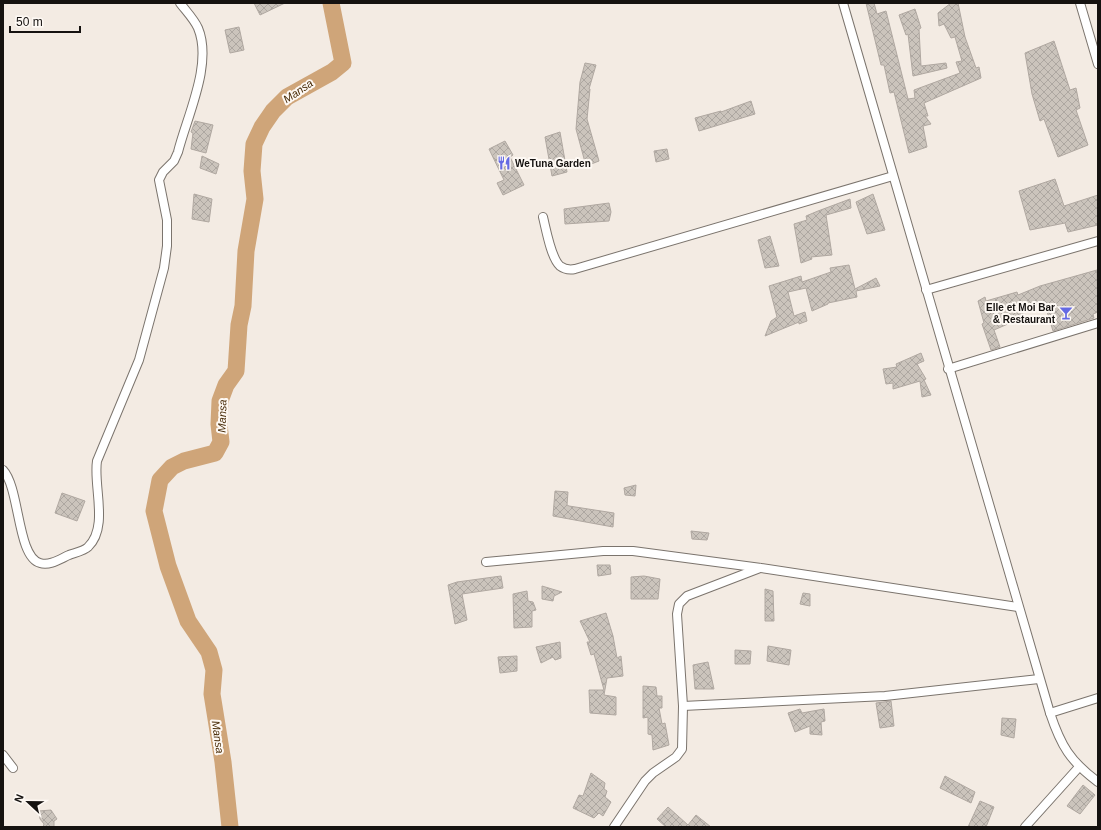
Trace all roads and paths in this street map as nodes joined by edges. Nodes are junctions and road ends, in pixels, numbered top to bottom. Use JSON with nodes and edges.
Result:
{"nodes":[{"id":1,"x":180,"y":3,"type":"edge"},
{"id":2,"x":843,"y":3,"type":"edge"},
{"id":3,"x":1080,"y":3,"type":"edge"},
{"id":4,"x":1098,"y":64,"type":"edge"},
{"id":5,"x":892,"y":176,"type":"junction"},
{"id":6,"x":543,"y":217,"type":"dead end"},
{"id":7,"x":1098,"y":240,"type":"edge"},
{"id":8,"x":926,"y":290,"type":"junction"},
{"id":9,"x":1098,"y":323,"type":"edge"},
{"id":10,"x":948,"y":370,"type":"junction"},
{"id":11,"x":3,"y":470,"type":"edge"},
{"id":12,"x":486,"y":562,"type":"dead end"},
{"id":13,"x":761,"y":568,"type":"junction"},
{"id":14,"x":1018,"y":607,"type":"junction"},
{"id":15,"x":1039,"y":679,"type":"junction"},
{"id":16,"x":1098,"y":698,"type":"edge"},
{"id":17,"x":683,"y":706,"type":"junction"},
{"id":18,"x":1050,"y":713,"type":"junction"},
{"id":19,"x":3,"y":755,"type":"edge"},
{"id":20,"x":1079,"y":767,"type":"junction"},
{"id":21,"x":13,"y":768,"type":"dead end"},
{"id":22,"x":1098,"y":782,"type":"edge"},
{"id":23,"x":614,"y":827,"type":"edge"},
{"id":24,"x":1025,"y":827,"type":"edge"}],
"edges":[{"from":1,"to":11,"type":"street"},
{"from":2,"to":5,"type":"street"},
{"from":3,"to":4,"type":"street"},
{"from":5,"to":6,"type":"street"},
{"from":5,"to":8,"type":"street"},
{"from":7,"to":8,"type":"street"},
{"from":8,"to":10,"type":"street"},
{"from":9,"to":10,"type":"street"},
{"from":10,"to":14,"type":"street"},
{"from":12,"to":13,"type":"street"},
{"from":13,"to":14,"type":"street"},
{"from":13,"to":17,"type":"street"},
{"from":14,"to":15,"type":"street"},
{"from":15,"to":17,"type":"street"},
{"from":15,"to":18,"type":"street"},
{"from":16,"to":18,"type":"street"},
{"from":17,"to":23,"type":"street"},
{"from":18,"to":20,"type":"street"},
{"from":19,"to":21,"type":"street"},
{"from":20,"to":22,"type":"street"},
{"from":20,"to":24,"type":"street"}]}
